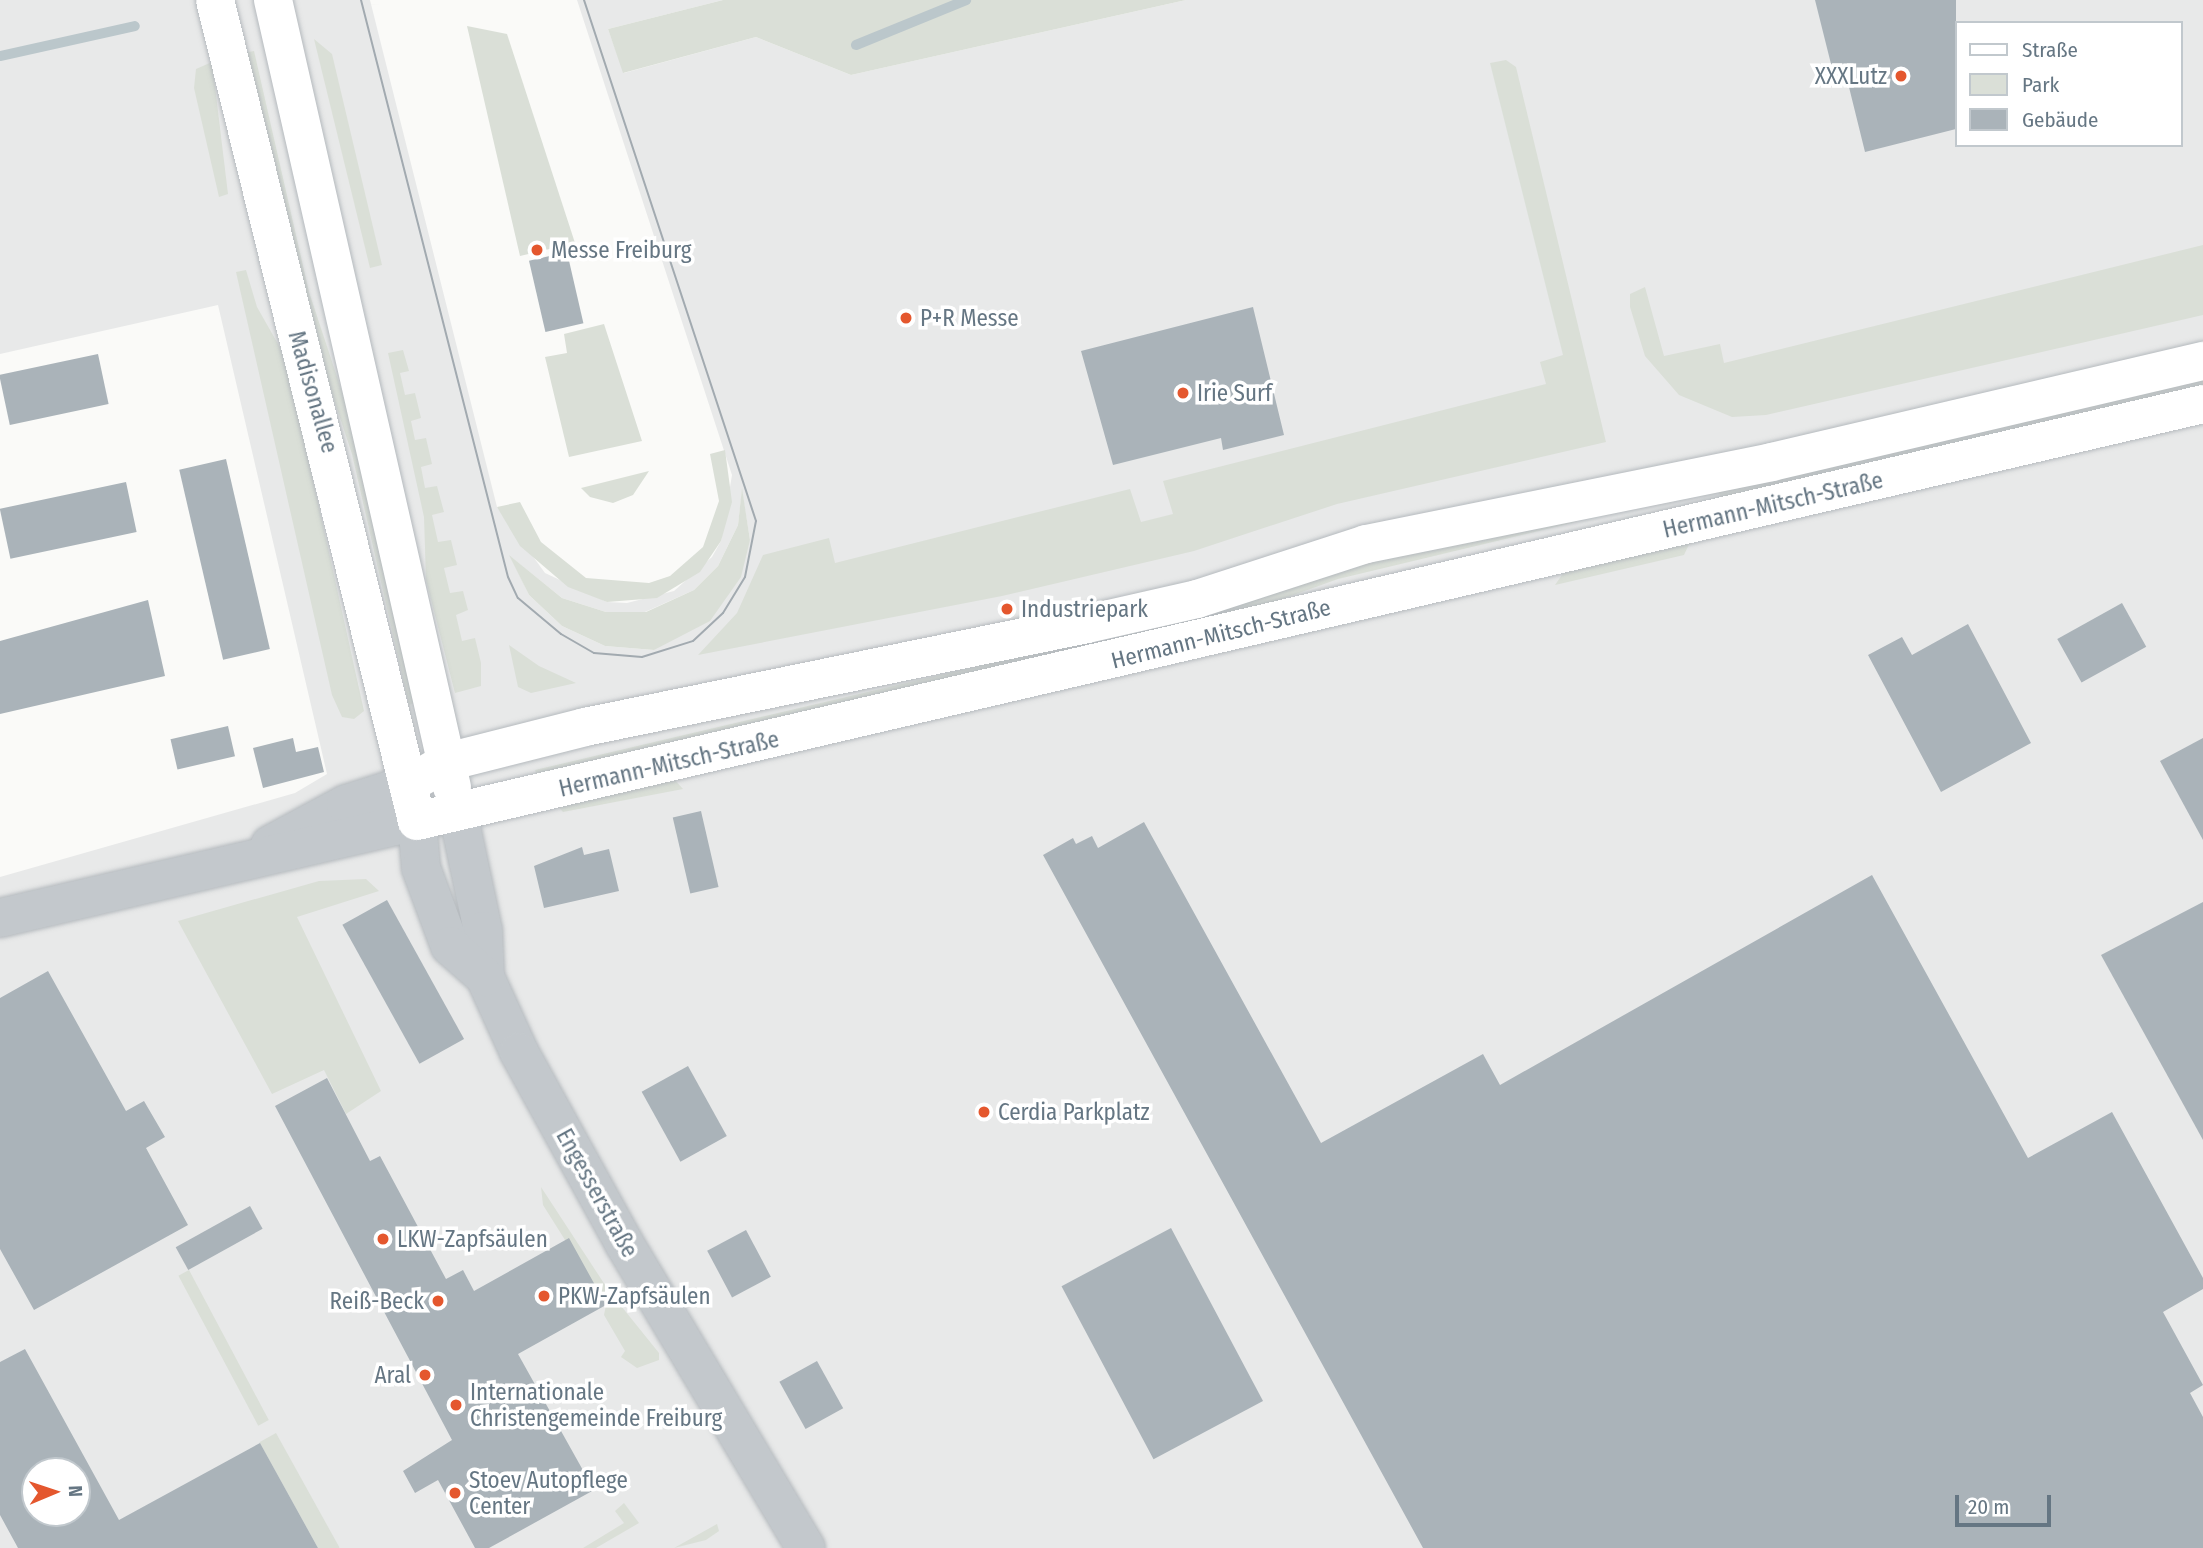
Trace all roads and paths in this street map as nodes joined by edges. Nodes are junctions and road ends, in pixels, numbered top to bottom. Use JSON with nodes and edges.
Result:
{"nodes":[{"id":1,"x":215,"y":0,"type":"edge"},
{"id":2,"x":273,"y":0,"type":"edge"},
{"id":3,"x":2203,"y":361,"type":"edge"},
{"id":4,"x":2203,"y":404,"type":"edge"},
{"id":5,"x":1643,"y":486,"type":"junction"},
{"id":6,"x":1653,"y":533,"type":"junction"},
{"id":7,"x":447,"y":762,"type":"junction"},
{"id":8,"x":409,"y":784,"type":"junction"},
{"id":9,"x":458,"y":813,"type":"junction"},
{"id":10,"x":417,"y":821,"type":"junction"},
{"id":11,"x":238,"y":862,"type":"junction"},
{"id":12,"x":0,"y":918,"type":"edge"},
{"id":13,"x":485,"y":977,"type":"junction"},
{"id":14,"x":806,"y":1548,"type":"edge"}],
"edges":[{"from":1,"to":8,"type":"main road","name":"Madisonallee"},
{"from":2,"to":7,"type":"main road","name":"Madisonallee"},
{"from":3,"to":5,"type":"main road","name":"Hermann-Mitsch-Straße"},
{"from":4,"to":6,"type":"main road","name":"Hermann-Mitsch-Straße"},
{"from":5,"to":6,"type":"main road"},
{"from":5,"to":7,"type":"main road","name":"Hermann-Mitsch-Straße"},
{"from":6,"to":9,"type":"main road","name":"Hermann-Mitsch-Straße"},
{"from":7,"to":8,"type":"main road","name":"Hermann-Mitsch-Straße"},
{"from":7,"to":9,"type":"main road","name":"Madisonallee"},
{"from":8,"to":10,"type":"main road","name":"Engesserstraße"},
{"from":8,"to":11,"type":"street","name":"Hermann-Mitsch-Straße"},
{"from":9,"to":10,"type":"main road","name":"Hermann-Mitsch-Straße"},
{"from":9,"to":13,"type":"street","name":"Engesserstraße"},
{"from":10,"to":11,"type":"street","name":"Hermann-Mitsch-Straße"},
{"from":10,"to":13,"type":"street","name":"Engesserstraße"},
{"from":11,"to":12,"type":"street","name":"Hermann-Mitsch-Straße"},
{"from":13,"to":14,"type":"street","name":"Engesserstraße"}]}
